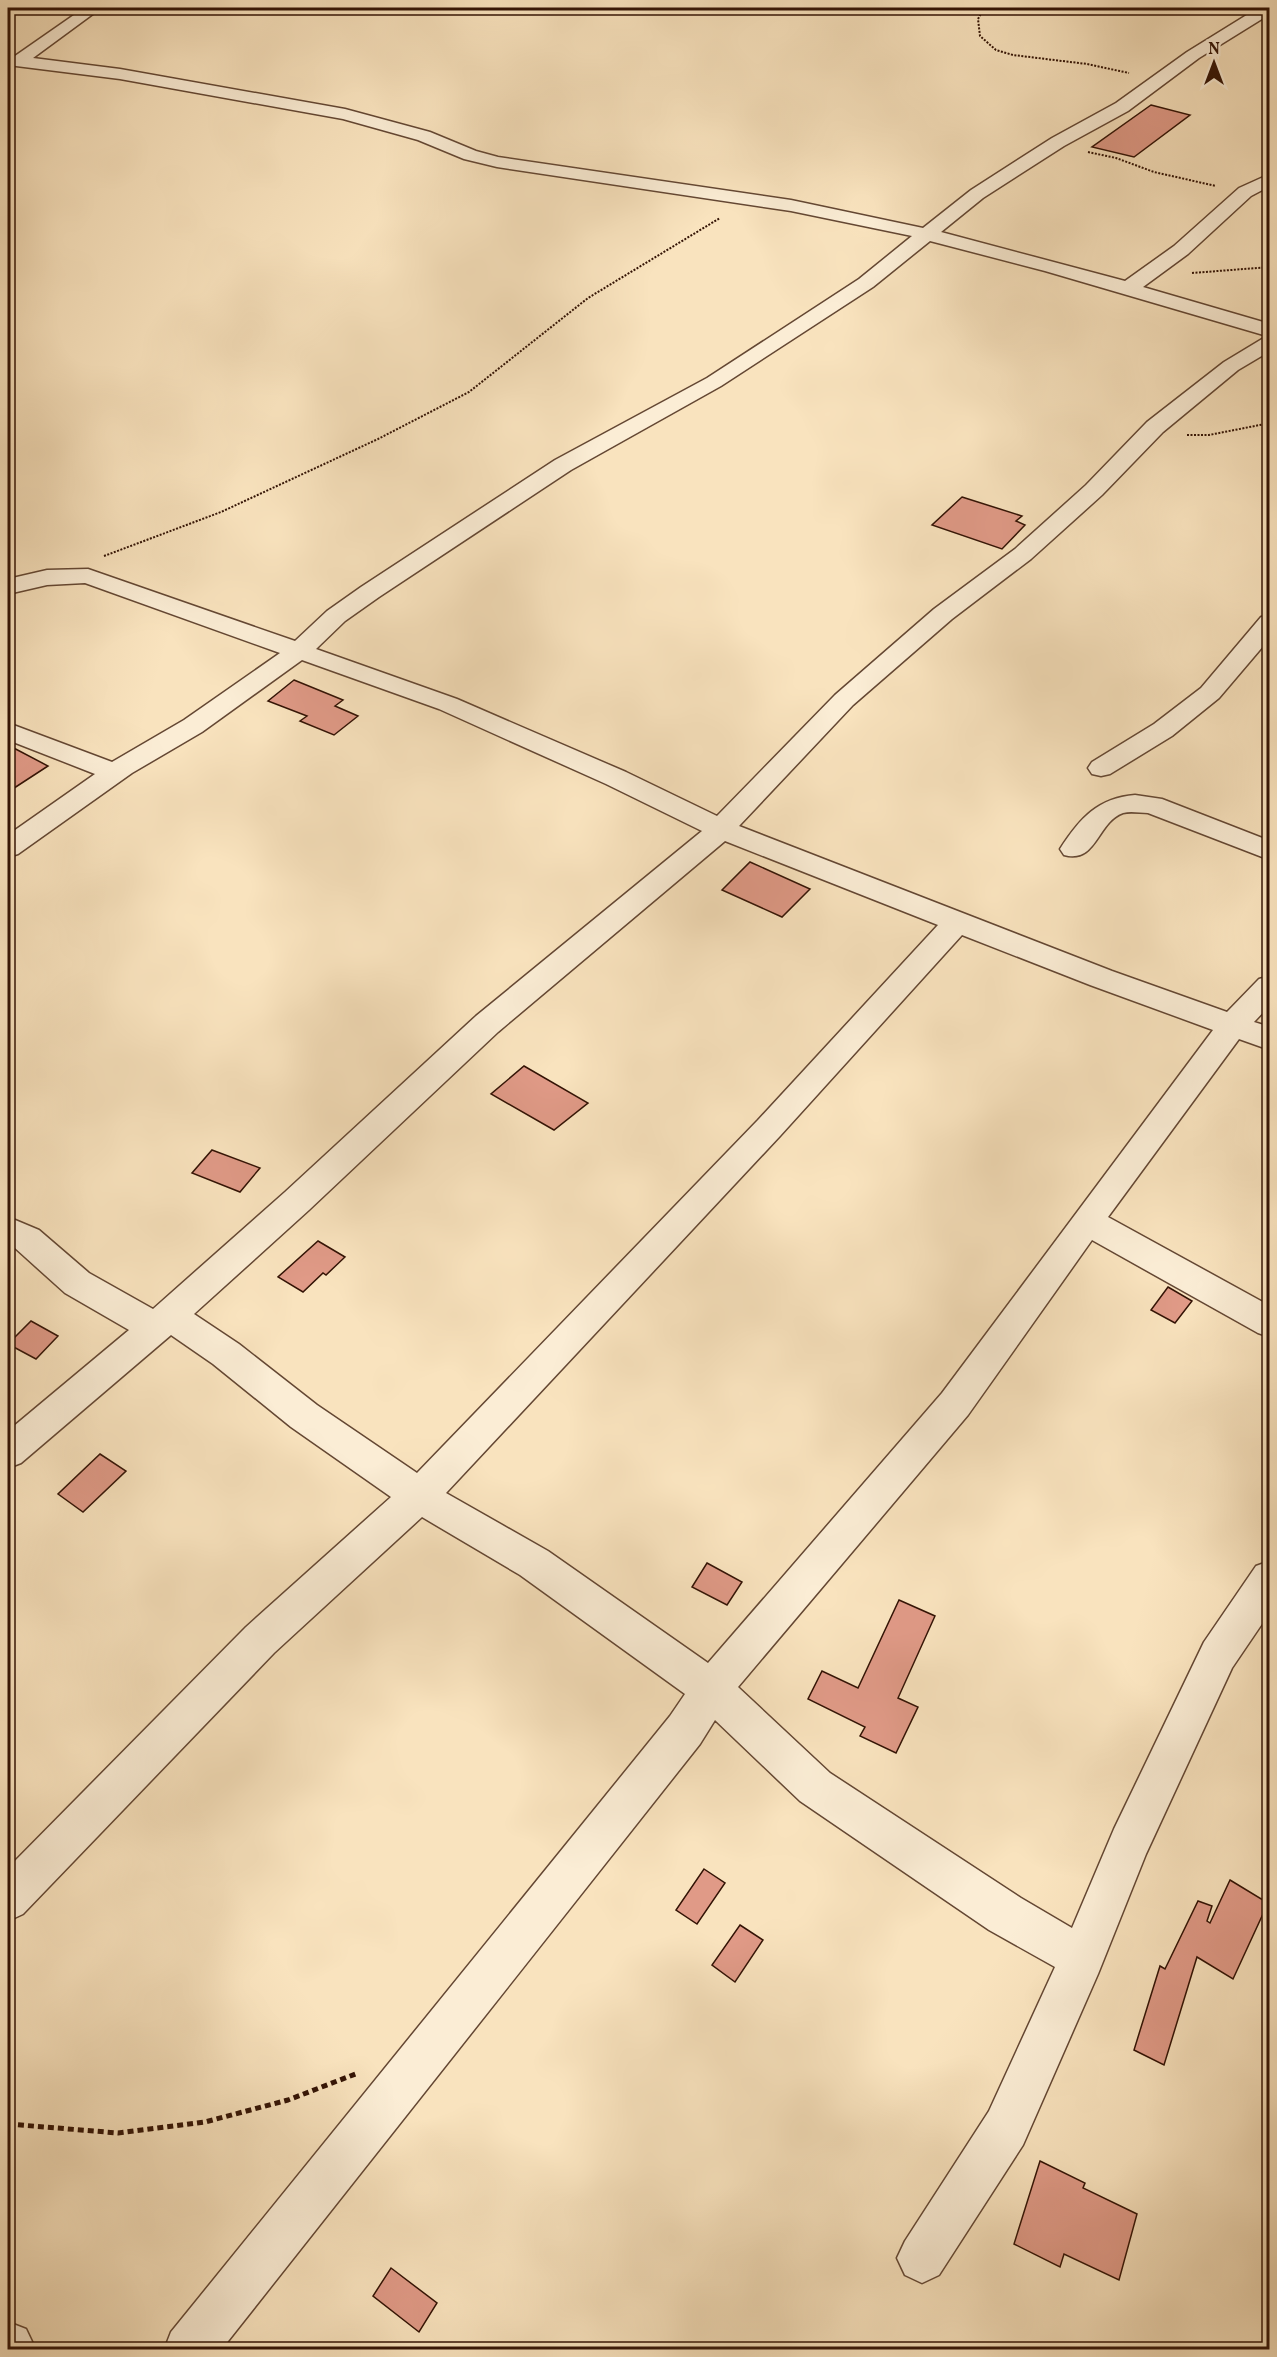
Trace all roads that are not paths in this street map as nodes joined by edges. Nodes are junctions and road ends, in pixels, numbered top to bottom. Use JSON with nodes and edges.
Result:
{"nodes":[{"id":1,"x":93,"y":8,"type":"edge"},
{"id":2,"x":1268,"y":8,"type":"edge"},
{"id":3,"x":13,"y":60,"type":"edge"},
{"id":4,"x":1269,"y":179,"type":"edge"},
{"id":5,"x":928,"y":234,"type":"junction"},
{"id":6,"x":1135,"y":283,"type":"junction"},
{"id":7,"x":1269,"y":331,"type":"edge"},
{"id":8,"x":1269,"y":342,"type":"edge"},
{"id":9,"x":8,"y":587,"type":"edge"},
{"id":10,"x":1269,"y":622,"type":"edge"},
{"id":11,"x":300,"y":650,"type":"junction"},
{"id":12,"x":8,"y":731,"type":"edge"},
{"id":13,"x":1101,"y":768,"type":"dead end"},
{"id":14,"x":116,"y":773,"type":"junction"},
{"id":15,"x":721,"y":829,"type":"junction"},
{"id":16,"x":8,"y":848,"type":"edge"},
{"id":17,"x":1074,"y":849,"type":"dead end"},
{"id":18,"x":1269,"y":851,"type":"edge"},
{"id":19,"x":956,"y":923,"type":"junction"},
{"id":20,"x":1269,"y":986,"type":"edge"},
{"id":21,"x":1251,"y":1032,"type":"edge"},
{"id":22,"x":1087,"y":1221,"type":"junction"},
{"id":23,"x":8,"y":1230,"type":"edge"},
{"id":24,"x":162,"y":1322,"type":"junction"},
{"id":25,"x":1269,"y":1323,"type":"edge"},
{"id":26,"x":8,"y":1452,"type":"edge"},
{"id":27,"x":418,"y":1496,"type":"junction"},
{"id":28,"x":1269,"y":1578,"type":"edge"},
{"id":29,"x":711,"y":1689,"type":"junction"},
{"id":30,"x":8,"y":1899,"type":"edge"},
{"id":31,"x":1082,"y":1958,"type":"junction"},
{"id":32,"x":922,"y":2258,"type":"dead end"},
{"id":33,"x":189,"y":2349,"type":"edge"}],
"edges":[{"from":1,"to":3,"type":"street"},
{"from":2,"to":5,"type":"street"},
{"from":3,"to":5,"type":"street"},
{"from":4,"to":6,"type":"street"},
{"from":5,"to":6,"type":"street"},
{"from":5,"to":11,"type":"street"},
{"from":6,"to":7,"type":"street"},
{"from":8,"to":15,"type":"street"},
{"from":9,"to":11,"type":"street"},
{"from":10,"to":13,"type":"street"},
{"from":11,"to":14,"type":"street"},
{"from":11,"to":15,"type":"street"},
{"from":12,"to":14,"type":"street"},
{"from":14,"to":16,"type":"street"},
{"from":15,"to":19,"type":"street"},
{"from":15,"to":24,"type":"street"},
{"from":17,"to":18,"type":"street"},
{"from":19,"to":21,"type":"street"},
{"from":19,"to":27,"type":"street"},
{"from":20,"to":21,"type":"street"},
{"from":21,"to":22,"type":"street"},
{"from":22,"to":25,"type":"street"},
{"from":22,"to":29,"type":"street"},
{"from":23,"to":24,"type":"street"},
{"from":24,"to":26,"type":"street"},
{"from":24,"to":27,"type":"street"},
{"from":27,"to":29,"type":"street"},
{"from":27,"to":30,"type":"street"},
{"from":28,"to":31,"type":"street"},
{"from":29,"to":31,"type":"street"},
{"from":29,"to":33,"type":"street"},
{"from":31,"to":32,"type":"street"}]}
